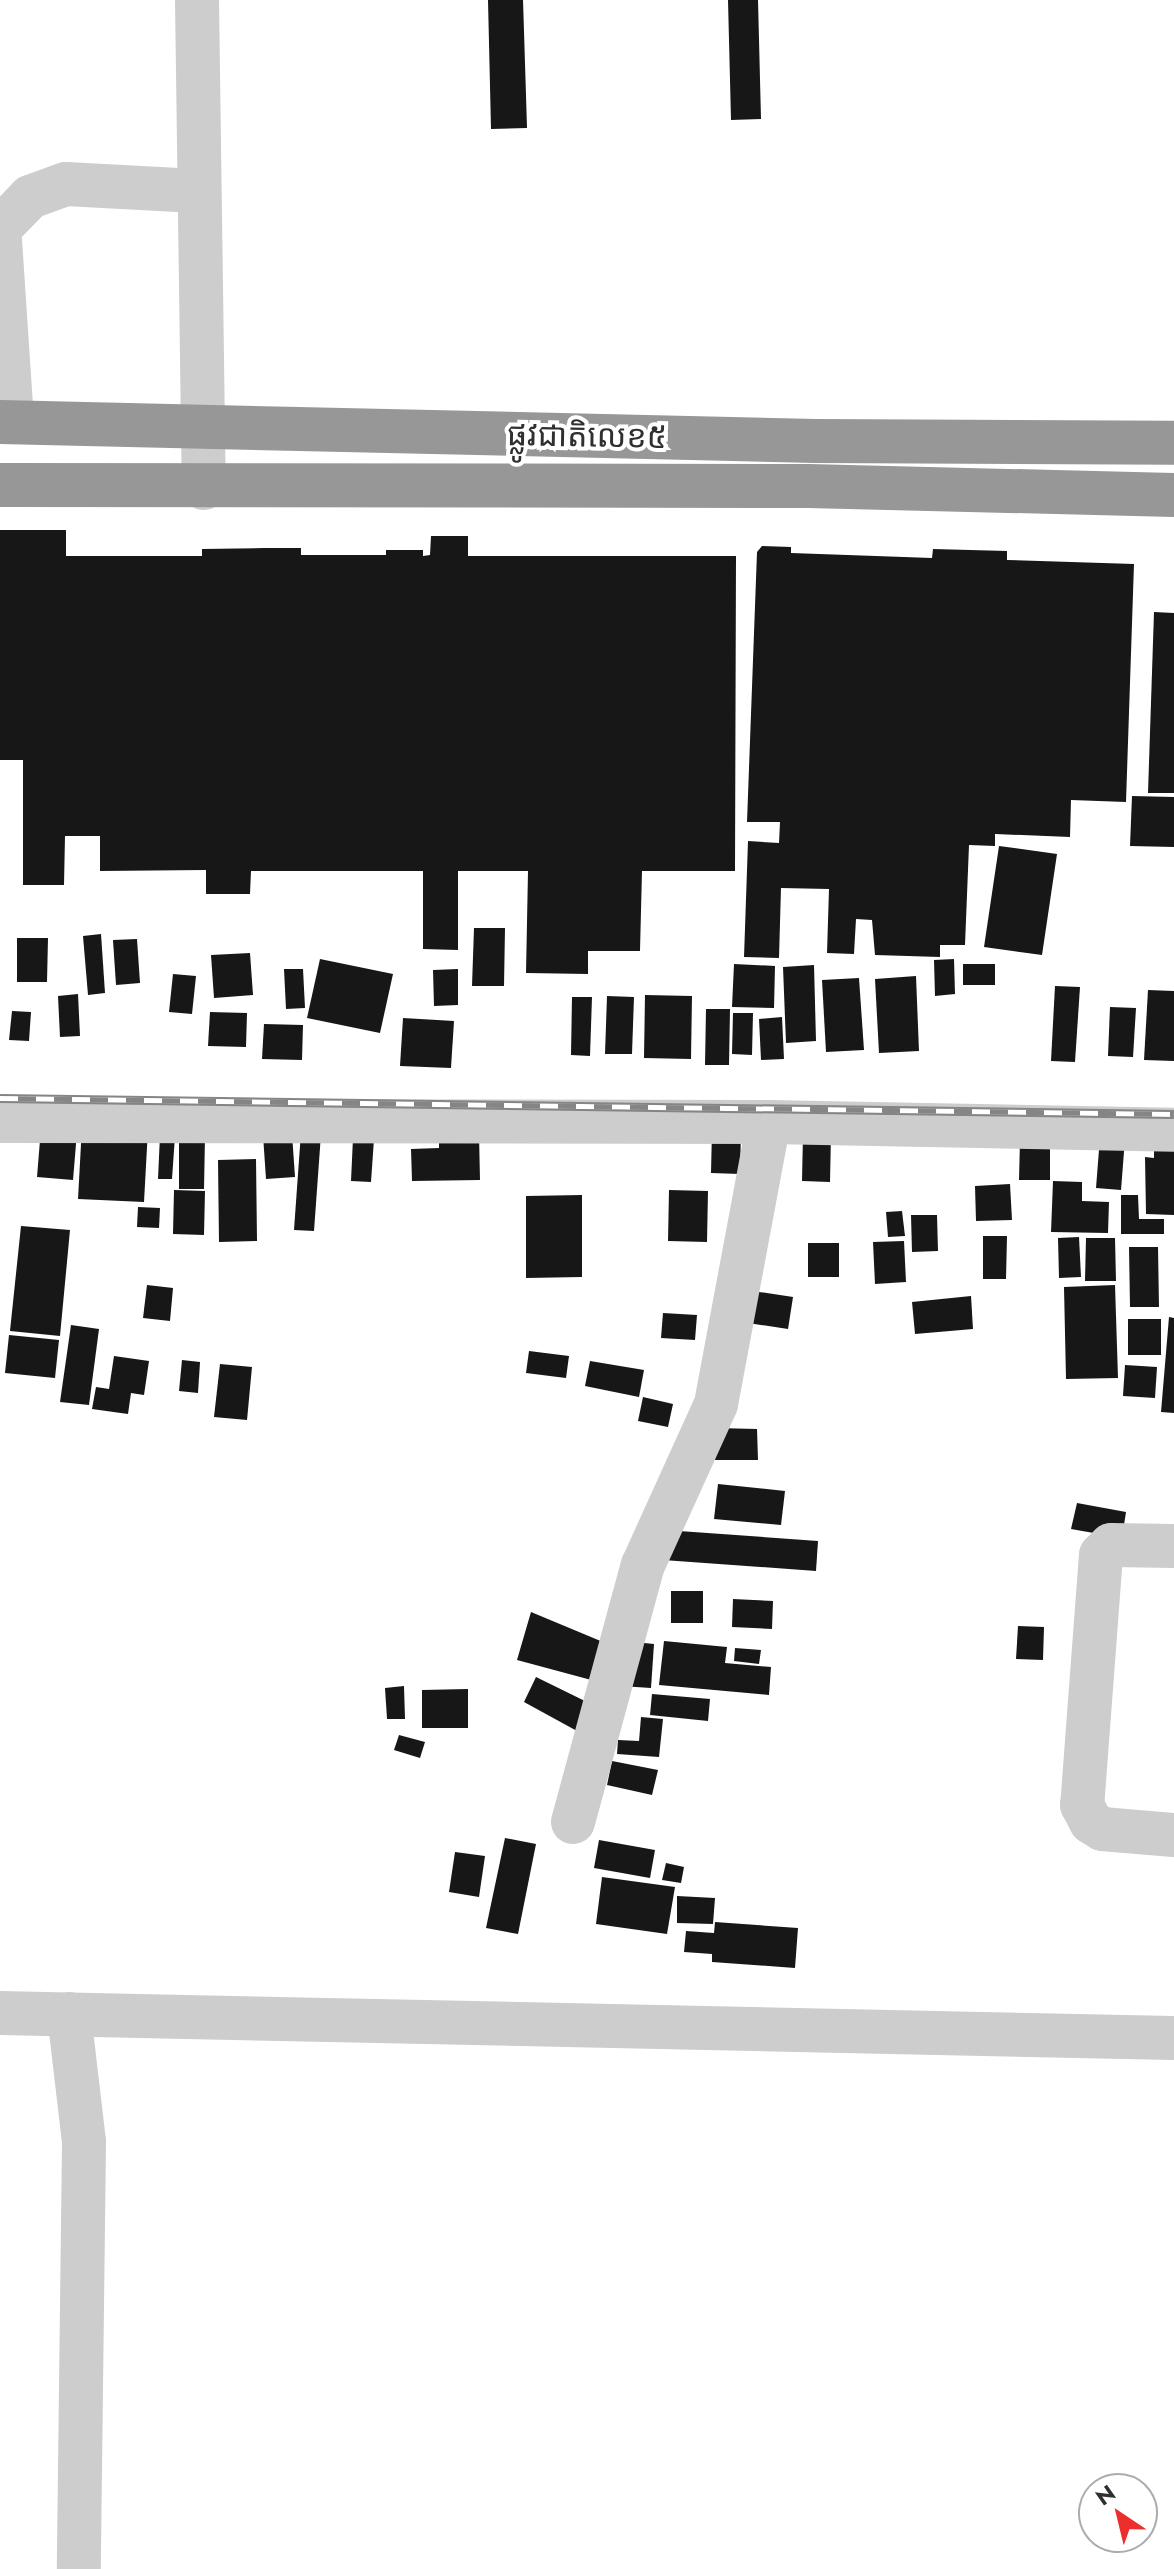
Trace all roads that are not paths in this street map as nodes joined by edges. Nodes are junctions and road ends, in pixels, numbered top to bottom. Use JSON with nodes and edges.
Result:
{"nodes":[{"id":1,"x":197,"y":0,"type":"edge"},
{"id":2,"x":197,"y":191,"type":"junction"},
{"id":3,"x":0,"y":228,"type":"edge"},
{"id":4,"x":0,"y":240,"type":"edge"},
{"id":5,"x":6,"y":422,"type":"edge"},
{"id":6,"x":203,"y":427,"type":"junction"},
{"id":7,"x":1174,"y":443,"type":"edge"},
{"id":8,"x":0,"y":485,"type":"edge"},
{"id":9,"x":204,"y":488,"type":"junction"},
{"id":10,"x":1174,"y":495,"type":"edge"},
{"id":11,"x":0,"y":1121,"type":"edge"},
{"id":12,"x":769,"y":1122,"type":"junction"},
{"id":13,"x":1174,"y":1130,"type":"edge"},
{"id":14,"x":1174,"y":1546,"type":"edge"},
{"id":15,"x":573,"y":1822,"type":"dead end"},
{"id":16,"x":1174,"y":1835,"type":"edge"},
{"id":17,"x":0,"y":2013,"type":"edge"},
{"id":18,"x":69,"y":2014,"type":"junction"},
{"id":19,"x":1174,"y":2038,"type":"edge"},
{"id":20,"x":79,"y":2569,"type":"edge"}],
"edges":[{"from":1,"to":2,"type":"street"},
{"from":2,"to":3,"type":"street"},
{"from":2,"to":6,"type":"street"},
{"from":4,"to":5,"type":"street"},
{"from":5,"to":6,"type":"highway","name":"ផ្លូវជាតិលេខ៥"},
{"from":6,"to":7,"type":"highway","name":"ផ្លូវជាតិលេខ៥"},
{"from":6,"to":9,"type":"street"},
{"from":8,"to":9,"type":"highway","name":"ផ្លូវជាតិលេខ៥"},
{"from":9,"to":10,"type":"highway","name":"ផ្លូវជាតិលេខ៥"},
{"from":11,"to":12,"type":"street"},
{"from":12,"to":13,"type":"street"},
{"from":12,"to":15,"type":"street"},
{"from":14,"to":16,"type":"street"},
{"from":17,"to":18,"type":"street"},
{"from":18,"to":19,"type":"street"},
{"from":18,"to":20,"type":"street"}]}
